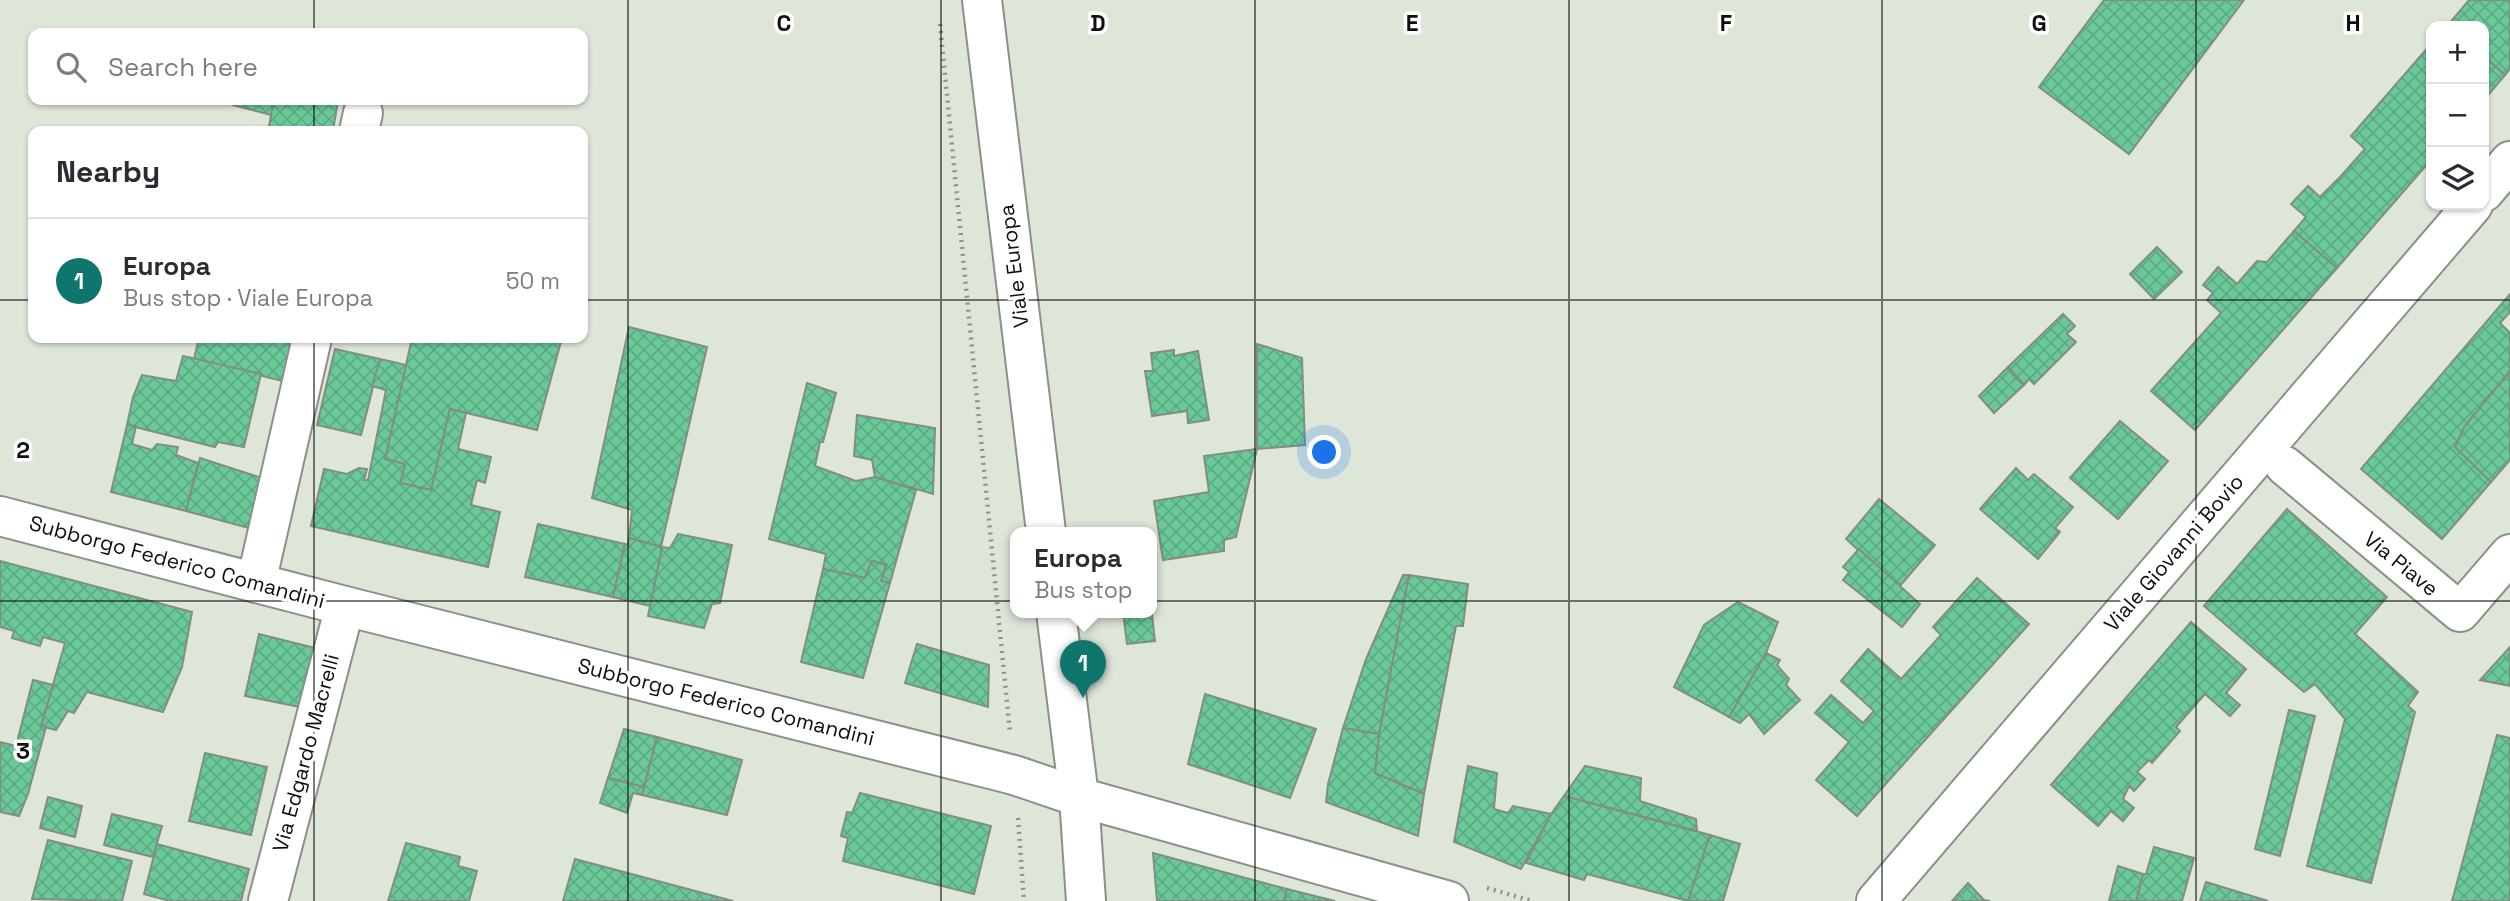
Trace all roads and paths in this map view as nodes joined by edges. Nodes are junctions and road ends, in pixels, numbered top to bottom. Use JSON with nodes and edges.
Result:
{"nodes":[{"id":1,"x":982,"y":0,"type":"edge"},
{"id":2,"x":939,"y":14,"type":"dead end"},
{"id":3,"x":2510,"y":161,"type":"edge"},
{"id":4,"x":2489,"y":186,"type":"edge"},
{"id":5,"x":2469,"y":210,"type":"edge"},
{"id":6,"x":311,"y":343,"type":"edge"},
{"id":7,"x":2285,"y":466,"type":"dead end"},
{"id":8,"x":0,"y":516,"type":"edge"},
{"id":9,"x":1045,"y":527,"type":"edge"},
{"id":10,"x":2510,"y":554,"type":"edge"},
{"id":11,"x":256,"y":583,"type":"junction"},
{"id":12,"x":345,"y":606,"type":"junction"},
{"id":13,"x":1057,"y":618,"type":"edge"},
{"id":14,"x":1014,"y":775,"type":"junction"},
{"id":15,"x":1079,"y":797,"type":"junction"},
{"id":16,"x":268,"y":901,"type":"edge"},
{"id":17,"x":1024,"y":901,"type":"edge"},
{"id":18,"x":1086,"y":901,"type":"edge"},
{"id":19,"x":1449,"y":901,"type":"edge"},
{"id":20,"x":1876,"y":901,"type":"edge"}],
"edges":[{"from":1,"to":9,"type":"street","name":"Viale Europa"},
{"from":2,"to":14,"type":"path"},
{"from":3,"to":4,"type":"street"},
{"from":5,"to":20,"type":"street","name":"Viale Giovanni Bovio"},
{"from":6,"to":11,"type":"street"},
{"from":7,"to":10,"type":"street","name":"Via Piave"},
{"from":8,"to":11,"type":"street","name":"Subborgo Federico Comandini"},
{"from":11,"to":12,"type":"street","name":"Subborgo Federico Comandini"},
{"from":12,"to":14,"type":"street","name":"Subborgo Federico Comandini"},
{"from":12,"to":16,"type":"street","name":"Via Edgardo Macrelli"},
{"from":13,"to":15,"type":"street"},
{"from":14,"to":15,"type":"street","name":"Subborgo Federico Comandini"},
{"from":14,"to":17,"type":"path"},
{"from":15,"to":18,"type":"street"},
{"from":15,"to":19,"type":"street","name":"Subborgo Federico Comandini"}]}
